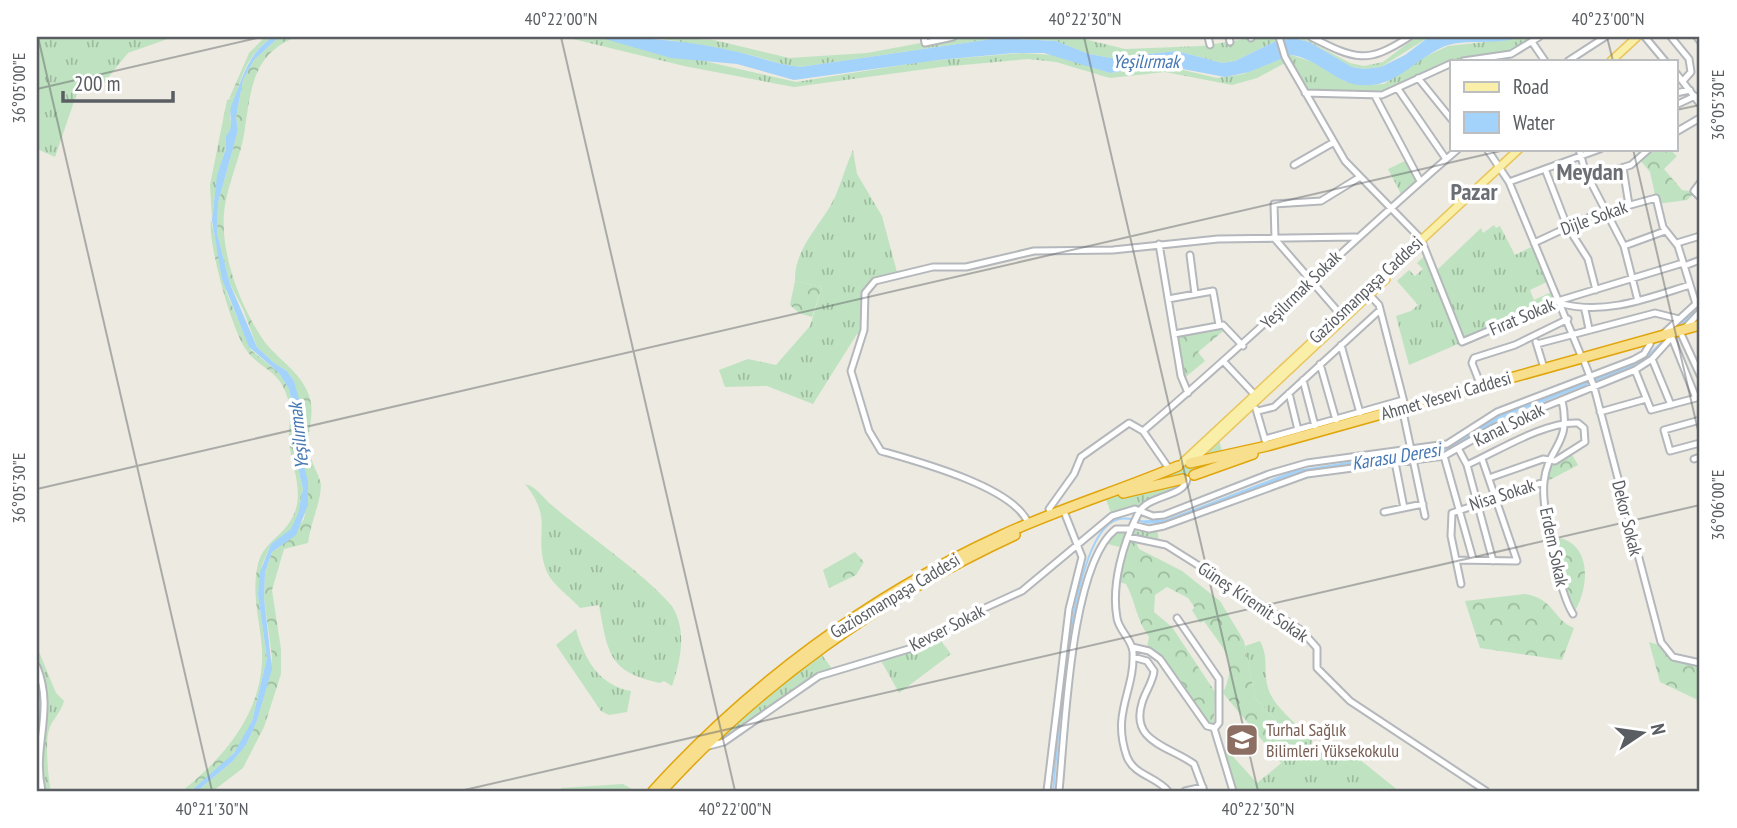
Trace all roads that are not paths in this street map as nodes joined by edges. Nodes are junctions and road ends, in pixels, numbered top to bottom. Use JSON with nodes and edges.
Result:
{"nodes":[{"id":1,"x":924,"y":37,"type":"edge"},
{"id":2,"x":953,"y":37,"type":"edge"},
{"id":3,"x":1208,"y":37,"type":"edge"},
{"id":4,"x":1311,"y":37,"type":"edge"},
{"id":5,"x":1409,"y":37,"type":"edge"},
{"id":6,"x":1539,"y":37,"type":"edge"},
{"id":7,"x":1605,"y":37,"type":"edge"},
{"id":8,"x":1641,"y":37,"type":"edge"},
{"id":9,"x":1671,"y":37,"type":"edge"},
{"id":10,"x":1279,"y":38,"type":"edge"},
{"id":11,"x":1321,"y":39,"type":"edge"},
{"id":12,"x":1532,"y":42,"type":"junction"},
{"id":13,"x":1210,"y":45,"type":"dead end"},
{"id":14,"x":1482,"y":60,"type":"edge"},
{"id":15,"x":1544,"y":60,"type":"edge"},
{"id":16,"x":1570,"y":60,"type":"edge"},
{"id":17,"x":1614,"y":60,"type":"edge"},
{"id":18,"x":1661,"y":60,"type":"edge"},
{"id":19,"x":1450,"y":65,"type":"edge"},
{"id":20,"x":1678,"y":75,"type":"edge"},
{"id":21,"x":1419,"y":78,"type":"junction"},
{"id":22,"x":1683,"y":81,"type":"junction"},
{"id":23,"x":1398,"y":89,"type":"junction"},
{"id":24,"x":1700,"y":90,"type":"edge"},
{"id":25,"x":1305,"y":93,"type":"junction"},
{"id":26,"x":1678,"y":93,"type":"edge"},
{"id":27,"x":1693,"y":93,"type":"junction"},
{"id":28,"x":1375,"y":96,"type":"junction"},
{"id":29,"x":1678,"y":104,"type":"edge"},
{"id":30,"x":1700,"y":104,"type":"edge"},
{"id":31,"x":1450,"y":117,"type":"edge"},
{"id":32,"x":1700,"y":118,"type":"edge"},
{"id":33,"x":1678,"y":131,"type":"edge"},
{"id":34,"x":1334,"y":142,"type":"junction"},
{"id":35,"x":1457,"y":150,"type":"edge"},
{"id":36,"x":1488,"y":150,"type":"edge"},
{"id":37,"x":1520,"y":150,"type":"edge"},
{"id":38,"x":1648,"y":150,"type":"edge"},
{"id":39,"x":1579,"y":152,"type":"edge"},
{"id":40,"x":1446,"y":159,"type":"junction"},
{"id":41,"x":1294,"y":165,"type":"dead end"},
{"id":42,"x":1502,"y":167,"type":"junction"},
{"id":43,"x":1623,"y":168,"type":"junction"},
{"id":44,"x":1545,"y":169,"type":"junction"},
{"id":45,"x":1360,"y":177,"type":"junction"},
{"id":46,"x":1589,"y":178,"type":"junction"},
{"id":47,"x":1420,"y":181,"type":"junction"},
{"id":48,"x":1509,"y":182,"type":"junction"},
{"id":49,"x":1700,"y":183,"type":"edge"},
{"id":50,"x":1700,"y":197,"type":"edge"},
{"id":51,"x":1629,"y":205,"type":"junction"},
{"id":52,"x":1389,"y":208,"type":"junction"},
{"id":53,"x":1605,"y":211,"type":"junction"},
{"id":54,"x":1567,"y":226,"type":"junction"},
{"id":55,"x":1665,"y":231,"type":"junction"},
{"id":56,"x":1700,"y":236,"type":"edge"},
{"id":57,"x":1356,"y":237,"type":"junction"},
{"id":58,"x":1275,"y":239,"type":"junction"},
{"id":59,"x":1422,"y":241,"type":"junction"},
{"id":60,"x":1534,"y":243,"type":"junction"},
{"id":61,"x":1677,"y":243,"type":"junction"},
{"id":62,"x":1159,"y":244,"type":"junction"},
{"id":63,"x":1624,"y":246,"type":"junction"},
{"id":64,"x":1190,"y":255,"type":"dead end"},
{"id":65,"x":1700,"y":260,"type":"edge"},
{"id":66,"x":1684,"y":264,"type":"junction"},
{"id":67,"x":1632,"y":279,"type":"junction"},
{"id":68,"x":1311,"y":282,"type":"junction"},
{"id":69,"x":1690,"y":285,"type":"junction"},
{"id":70,"x":1597,"y":290,"type":"junction"},
{"id":71,"x":1367,"y":293,"type":"junction"},
{"id":72,"x":1195,"y":294,"type":"junction"},
{"id":73,"x":1168,"y":299,"type":"junction"},
{"id":74,"x":1640,"y":301,"type":"junction"},
{"id":75,"x":1562,"y":302,"type":"junction"},
{"id":76,"x":1698,"y":302,"type":"edge"},
{"id":77,"x":1380,"y":310,"type":"junction"},
{"id":78,"x":1585,"y":310,"type":"junction"},
{"id":79,"x":1700,"y":312,"type":"edge"},
{"id":80,"x":1340,"y":314,"type":"junction"},
{"id":81,"x":1645,"y":315,"type":"junction"},
{"id":82,"x":1569,"y":319,"type":"junction"},
{"id":83,"x":1679,"y":319,"type":"junction"},
{"id":84,"x":1219,"y":325,"type":"junction"},
{"id":85,"x":1700,"y":325,"type":"edge"},
{"id":86,"x":1589,"y":329,"type":"junction"},
{"id":87,"x":1700,"y":330,"type":"edge"},
{"id":88,"x":1174,"y":334,"type":"junction"},
{"id":89,"x":1574,"y":334,"type":"junction"},
{"id":90,"x":1535,"y":335,"type":"junction"},
{"id":91,"x":1677,"y":335,"type":"junction"},
{"id":92,"x":1656,"y":341,"type":"junction"},
{"id":93,"x":1537,"y":344,"type":"junction"},
{"id":94,"x":1341,"y":345,"type":"junction"},
{"id":95,"x":1243,"y":346,"type":"junction"},
{"id":96,"x":1583,"y":359,"type":"junction"},
{"id":97,"x":1652,"y":359,"type":"junction"},
{"id":98,"x":1225,"y":363,"type":"junction"},
{"id":99,"x":1320,"y":364,"type":"junction"},
{"id":100,"x":1544,"y":368,"type":"junction"},
{"id":101,"x":1635,"y":370,"type":"junction"},
{"id":102,"x":1700,"y":374,"type":"edge"},
{"id":103,"x":1589,"y":376,"type":"junction"},
{"id":104,"x":1303,"y":380,"type":"junction"},
{"id":105,"x":1481,"y":386,"type":"junction"},
{"id":106,"x":1594,"y":387,"type":"junction"},
{"id":107,"x":1188,"y":393,"type":"junction"},
{"id":108,"x":1289,"y":393,"type":"junction"},
{"id":109,"x":1254,"y":394,"type":"junction"},
{"id":110,"x":1698,"y":397,"type":"edge"},
{"id":111,"x":1646,"y":399,"type":"junction"},
{"id":112,"x":1562,"y":400,"type":"junction"},
{"id":113,"x":1252,"y":404,"type":"junction"},
{"id":114,"x":1671,"y":405,"type":"junction"},
{"id":115,"x":1404,"y":406,"type":"junction"},
{"id":116,"x":1258,"y":411,"type":"junction"},
{"id":117,"x":1600,"y":412,"type":"junction"},
{"id":118,"x":1360,"y":414,"type":"junction"},
{"id":119,"x":1336,"y":420,"type":"junction"},
{"id":120,"x":1700,"y":420,"type":"edge"},
{"id":121,"x":1566,"y":423,"type":"junction"},
{"id":122,"x":1315,"y":426,"type":"junction"},
{"id":123,"x":1143,"y":430,"type":"junction"},
{"id":124,"x":1298,"y":430,"type":"junction"},
{"id":125,"x":1266,"y":442,"type":"junction"},
{"id":126,"x":1700,"y":443,"type":"edge"},
{"id":127,"x":1412,"y":449,"type":"junction"},
{"id":128,"x":1459,"y":450,"type":"junction"},
{"id":129,"x":1444,"y":456,"type":"junction"},
{"id":130,"x":1414,"y":459,"type":"junction"},
{"id":131,"x":1482,"y":459,"type":"junction"},
{"id":132,"x":1551,"y":459,"type":"junction"},
{"id":133,"x":1395,"y":462,"type":"junction"},
{"id":134,"x":1180,"y":465,"type":"junction"},
{"id":135,"x":1468,"y":465,"type":"junction"},
{"id":136,"x":1188,"y":478,"type":"junction"},
{"id":137,"x":1489,"y":478,"type":"junction"},
{"id":138,"x":1544,"y":482,"type":"junction"},
{"id":139,"x":1496,"y":498,"type":"junction"},
{"id":140,"x":1423,"y":504,"type":"junction"},
{"id":141,"x":1478,"y":504,"type":"junction"},
{"id":142,"x":1404,"y":508,"type":"junction"},
{"id":143,"x":1459,"y":509,"type":"junction"},
{"id":144,"x":1138,"y":512,"type":"junction"},
{"id":145,"x":1384,"y":512,"type":"dead end"},
{"id":146,"x":1051,"y":513,"type":"junction"},
{"id":147,"x":1065,"y":514,"type":"junction"},
{"id":148,"x":1425,"y":516,"type":"dead end"},
{"id":149,"x":1028,"y":523,"type":"junction"},
{"id":150,"x":1133,"y":526,"type":"junction"},
{"id":151,"x":1128,"y":537,"type":"junction"},
{"id":152,"x":1078,"y":544,"type":"junction"},
{"id":153,"x":1473,"y":559,"type":"junction"},
{"id":154,"x":1456,"y":560,"type":"junction"},
{"id":155,"x":1493,"y":561,"type":"junction"},
{"id":156,"x":1461,"y":584,"type":"dead end"},
{"id":157,"x":1573,"y":614,"type":"dead end"},
{"id":158,"x":1177,"y":618,"type":"dead end"},
{"id":159,"x":1132,"y":647,"type":"junction"},
{"id":160,"x":1133,"y":657,"type":"junction"},
{"id":161,"x":1700,"y":663,"type":"edge"},
{"id":162,"x":37,"y":667,"type":"edge"},
{"id":163,"x":1214,"y":728,"type":"junction"},
{"id":164,"x":705,"y":747,"type":"junction"},
{"id":165,"x":1203,"y":789,"type":"edge"},
{"id":166,"x":42,"y":791,"type":"edge"},
{"id":167,"x":653,"y":791,"type":"edge"},
{"id":168,"x":662,"y":791,"type":"edge"},
{"id":169,"x":1047,"y":791,"type":"edge"},
{"id":170,"x":1059,"y":791,"type":"edge"},
{"id":171,"x":1168,"y":791,"type":"edge"},
{"id":172,"x":1185,"y":791,"type":"edge"},
{"id":173,"x":1233,"y":791,"type":"edge"},
{"id":174,"x":1486,"y":791,"type":"edge"}],
"edges":[{"from":1,"to":2,"type":"street"},
{"from":3,"to":13,"type":"street"},
{"from":4,"to":11,"type":"street"},
{"from":5,"to":11,"type":"street"},
{"from":6,"to":12,"type":"street"},
{"from":7,"to":16,"type":"street"},
{"from":8,"to":17,"type":"main road"},
{"from":8,"to":18,"type":"street"},
{"from":9,"to":22,"type":"street"},
{"from":10,"to":25,"type":"street"},
{"from":12,"to":14,"type":"street"},
{"from":12,"to":15,"type":"street"},
{"from":19,"to":21,"type":"street"},
{"from":20,"to":22,"type":"street"},
{"from":21,"to":23,"type":"street"},
{"from":21,"to":31,"type":"street"},
{"from":22,"to":27,"type":"street"},
{"from":23,"to":28,"type":"street"},
{"from":23,"to":40,"type":"street"},
{"from":24,"to":27,"type":"street"},
{"from":25,"to":28,"type":"street"},
{"from":25,"to":34,"type":"street"},
{"from":26,"to":27,"type":"street"},
{"from":27,"to":29,"type":"street"},
{"from":27,"to":30,"type":"street"},
{"from":28,"to":47,"type":"street"},
{"from":32,"to":33,"type":"street"},
{"from":34,"to":41,"type":"street"},
{"from":34,"to":45,"type":"street"},
{"from":35,"to":40,"type":"street","name":"Yeşilırmak Sokak"},
{"from":36,"to":42,"type":"street","name":"Dekor Sokak"},
{"from":37,"to":42,"type":"main road","name":"Gaziosmanpaşa Caddesi"},
{"from":38,"to":43,"type":"street"},
{"from":39,"to":44,"type":"street"},
{"from":39,"to":46,"type":"street"},
{"from":40,"to":47,"type":"street","name":"Yeşilırmak Sokak"},
{"from":42,"to":48,"type":"street","name":"Dekor Sokak"},
{"from":42,"to":59,"type":"main road","name":"Gaziosmanpaşa Caddesi"},
{"from":43,"to":46,"type":"street"},
{"from":43,"to":51,"type":"street"},
{"from":44,"to":48,"type":"street"},
{"from":44,"to":54,"type":"street"},
{"from":45,"to":52,"type":"street"},
{"from":45,"to":58,"type":"street"},
{"from":46,"to":53,"type":"street"},
{"from":47,"to":52,"type":"street","name":"Yeşilırmak Sokak"},
{"from":48,"to":60,"type":"street","name":"Dekor Sokak"},
{"from":49,"to":50,"type":"street"},
{"from":51,"to":53,"type":"street","name":"Dijle Sokak"},
{"from":51,"to":55,"type":"street","name":"Dijle Sokak"},
{"from":52,"to":57,"type":"street","name":"Yeşilırmak Sokak"},
{"from":52,"to":59,"type":"street"},
{"from":53,"to":54,"type":"street","name":"Dijle Sokak"},
{"from":53,"to":63,"type":"street"},
{"from":54,"to":60,"type":"street","name":"Dijle Sokak"},
{"from":54,"to":70,"type":"street"},
{"from":55,"to":61,"type":"street"},
{"from":55,"to":63,"type":"street"},
{"from":56,"to":61,"type":"street"},
{"from":57,"to":58,"type":"street"},
{"from":57,"to":68,"type":"street","name":"Yeşilırmak Sokak"},
{"from":58,"to":62,"type":"street"},
{"from":58,"to":68,"type":"street"},
{"from":59,"to":71,"type":"main road","name":"Gaziosmanpaşa Caddesi"},
{"from":59,"to":75,"type":"street","name":"Fırat Sokak"},
{"from":60,"to":75,"type":"street","name":"Dekor Sokak"},
{"from":61,"to":66,"type":"street"},
{"from":62,"to":73,"type":"street"},
{"from":62,"to":149,"type":"street"},
{"from":63,"to":67,"type":"street"},
{"from":64,"to":72,"type":"street"},
{"from":65,"to":66,"type":"street","name":"Fırat Sokak"},
{"from":66,"to":67,"type":"street","name":"Fırat Sokak"},
{"from":66,"to":69,"type":"street"},
{"from":67,"to":70,"type":"street","name":"Fırat Sokak"},
{"from":67,"to":74,"type":"street"},
{"from":68,"to":80,"type":"street"},
{"from":68,"to":95,"type":"street","name":"Yeşilırmak Sokak"},
{"from":69,"to":74,"type":"street"},
{"from":69,"to":76,"type":"street"},
{"from":70,"to":75,"type":"street","name":"Fırat Sokak"},
{"from":71,"to":77,"type":"street"},
{"from":71,"to":80,"type":"main road","name":"Gaziosmanpaşa Caddesi"},
{"from":71,"to":113,"type":"main road","name":"Gaziosmanpaşa Caddesi"},
{"from":72,"to":73,"type":"street"},
{"from":72,"to":84,"type":"street"},
{"from":73,"to":88,"type":"street"},
{"from":74,"to":78,"type":"street"},
{"from":74,"to":81,"type":"street"},
{"from":75,"to":78,"type":"street"},
{"from":75,"to":82,"type":"street","name":"Dekor Sokak"},
{"from":76,"to":83,"type":"street"},
{"from":77,"to":94,"type":"street"},
{"from":77,"to":115,"type":"street"},
{"from":78,"to":86,"type":"street"},
{"from":79,"to":91,"type":"street","name":"Kanal Sokak"},
{"from":80,"to":109,"type":"main road","name":"Gaziosmanpaşa Caddesi"},
{"from":81,"to":83,"type":"street"},
{"from":81,"to":86,"type":"street"},
{"from":82,"to":89,"type":"street","name":"Dekor Sokak"},
{"from":82,"to":90,"type":"street"},
{"from":83,"to":92,"type":"street"},
{"from":84,"to":88,"type":"street"},
{"from":84,"to":95,"type":"street"},
{"from":85,"to":91,"type":"highway","name":"Ahmet Yesevi Caddesi"},
{"from":86,"to":89,"type":"street"},
{"from":87,"to":91,"type":"highway","name":"Ahmet Yesevi Caddesi"},
{"from":88,"to":107,"type":"street"},
{"from":89,"to":93,"type":"street"},
{"from":89,"to":96,"type":"street","name":"Dekor Sokak"},
{"from":90,"to":93,"type":"street"},
{"from":90,"to":105,"type":"street"},
{"from":91,"to":92,"type":"highway","name":"Ahmet Yesevi Caddesi"},
{"from":91,"to":92,"type":"highway","name":"Ahmet Yesevi Caddesi"},
{"from":91,"to":97,"type":"street","name":"Kanal Sokak"},
{"from":91,"to":102,"type":"street"},
{"from":91,"to":110,"type":"street"},
{"from":92,"to":96,"type":"highway","name":"Ahmet Yesevi Caddesi"},
{"from":92,"to":103,"type":"street"},
{"from":93,"to":100,"type":"street"},
{"from":94,"to":99,"type":"street"},
{"from":94,"to":118,"type":"street"},
{"from":95,"to":98,"type":"street","name":"Yeşilırmak Sokak"},
{"from":96,"to":100,"type":"highway","name":"Ahmet Yesevi Caddesi"},
{"from":96,"to":103,"type":"street","name":"Dekor Sokak"},
{"from":96,"to":115,"type":"highway","name":"Ahmet Yesevi Caddesi"},
{"from":97,"to":101,"type":"street","name":"Kanal Sokak"},
{"from":97,"to":114,"type":"street"},
{"from":98,"to":107,"type":"street","name":"Yeşilırmak Sokak"},
{"from":98,"to":109,"type":"street"},
{"from":99,"to":104,"type":"street"},
{"from":99,"to":119,"type":"street"},
{"from":100,"to":105,"type":"highway","name":"Ahmet Yesevi Caddesi"},
{"from":101,"to":106,"type":"street","name":"Kanal Sokak"},
{"from":101,"to":111,"type":"street"},
{"from":103,"to":106,"type":"street","name":"Dekor Sokak"},
{"from":103,"to":127,"type":"street"},
{"from":104,"to":108,"type":"street"},
{"from":104,"to":122,"type":"street"},
{"from":105,"to":115,"type":"highway","name":"Ahmet Yesevi Caddesi"},
{"from":106,"to":112,"type":"street","name":"Kanal Sokak"},
{"from":106,"to":117,"type":"street","name":"Dekor Sokak"},
{"from":107,"to":123,"type":"street","name":"Yeşilırmak Sokak"},
{"from":108,"to":116,"type":"street"},
{"from":108,"to":124,"type":"street"},
{"from":109,"to":134,"type":"main road","name":"Gaziosmanpaşa Caddesi"},
{"from":110,"to":114,"type":"street"},
{"from":111,"to":114,"type":"street"},
{"from":111,"to":117,"type":"street"},
{"from":112,"to":121,"type":"street"},
{"from":112,"to":128,"type":"street","name":"Kanal Sokak"},
{"from":113,"to":116,"type":"street"},
{"from":113,"to":134,"type":"main road","name":"Gaziosmanpaşa Caddesi"},
{"from":115,"to":118,"type":"street"},
{"from":115,"to":125,"type":"highway","name":"Ahmet Yesevi Caddesi"},
{"from":115,"to":127,"type":"street"},
{"from":115,"to":136,"type":"highway","name":"Ahmet Yesevi Caddesi"},
{"from":116,"to":125,"type":"street"},
{"from":117,"to":161,"type":"street","name":"Dekor Sokak"},
{"from":118,"to":119,"type":"street"},
{"from":119,"to":122,"type":"street"},
{"from":120,"to":126,"type":"street"},
{"from":121,"to":131,"type":"street"},
{"from":121,"to":132,"type":"street","name":"Erdem Sokak"},
{"from":121,"to":132,"type":"street"},
{"from":122,"to":124,"type":"street"},
{"from":123,"to":134,"type":"street"},
{"from":123,"to":146,"type":"street"},
{"from":124,"to":125,"type":"street"},
{"from":125,"to":134,"type":"highway","name":"Ahmet Yesevi Caddesi"},
{"from":127,"to":130,"type":"street"},
{"from":127,"to":144,"type":"street"},
{"from":128,"to":129,"type":"street","name":"Kanal Sokak"},
{"from":128,"to":135,"type":"street"},
{"from":129,"to":130,"type":"street","name":"Kanal Sokak"},
{"from":129,"to":143,"type":"street"},
{"from":130,"to":133,"type":"street","name":"Kanal Sokak"},
{"from":130,"to":140,"type":"street"},
{"from":131,"to":135,"type":"street"},
{"from":131,"to":137,"type":"street"},
{"from":132,"to":137,"type":"street"},
{"from":132,"to":138,"type":"street","name":"Erdem Sokak"},
{"from":133,"to":142,"type":"street"},
{"from":133,"to":150,"type":"street","name":"Kanal Sokak"},
{"from":134,"to":136,"type":"highway"},
{"from":134,"to":136,"type":"highway"},
{"from":134,"to":146,"type":"highway","name":"Gaziosmanpaşa Caddesi"},
{"from":135,"to":141,"type":"street"},
{"from":136,"to":144,"type":"street"},
{"from":136,"to":147,"type":"highway","name":"Gaziosmanpaşa Caddesi"},
{"from":137,"to":139,"type":"street"},
{"from":138,"to":139,"type":"street","name":"Nisa Sokak"},
{"from":138,"to":157,"type":"street","name":"Erdem Sokak"},
{"from":139,"to":141,"type":"street","name":"Nisa Sokak"},
{"from":139,"to":155,"type":"street"},
{"from":140,"to":142,"type":"street"},
{"from":140,"to":148,"type":"street"},
{"from":141,"to":143,"type":"street","name":"Nisa Sokak"},
{"from":141,"to":155,"type":"street"},
{"from":142,"to":145,"type":"street"},
{"from":143,"to":153,"type":"street"},
{"from":143,"to":154,"type":"street","name":"Nisa Sokak"},
{"from":144,"to":150,"type":"street"},
{"from":144,"to":152,"type":"street","name":"Kevser Sokak"},
{"from":146,"to":149,"type":"highway","name":"Gaziosmanpaşa Caddesi"},
{"from":147,"to":152,"type":"street"},
{"from":147,"to":164,"type":"highway","name":"Gaziosmanpaşa Caddesi"},
{"from":149,"to":167,"type":"highway","name":"Gaziosmanpaşa Caddesi"},
{"from":150,"to":151,"type":"street"},
{"from":150,"to":170,"type":"street"},
{"from":151,"to":159,"type":"street"},
{"from":151,"to":174,"type":"street","name":"Güneş Kiremit Sokak"},
{"from":152,"to":164,"type":"street","name":"Kevser Sokak"},
{"from":152,"to":169,"type":"street"},
{"from":153,"to":154,"type":"street"},
{"from":153,"to":155,"type":"street"},
{"from":154,"to":156,"type":"street","name":"Nisa Sokak"},
{"from":158,"to":163,"type":"street"},
{"from":159,"to":160,"type":"street"},
{"from":159,"to":163,"type":"street"},
{"from":160,"to":165,"type":"street"},
{"from":160,"to":171,"type":"street"},
{"from":162,"to":166,"type":"street"},
{"from":163,"to":173,"type":"street"},
{"from":164,"to":168,"type":"highway","name":"Gaziosmanpaşa Caddesi"},
{"from":165,"to":172,"type":"street"}]}
